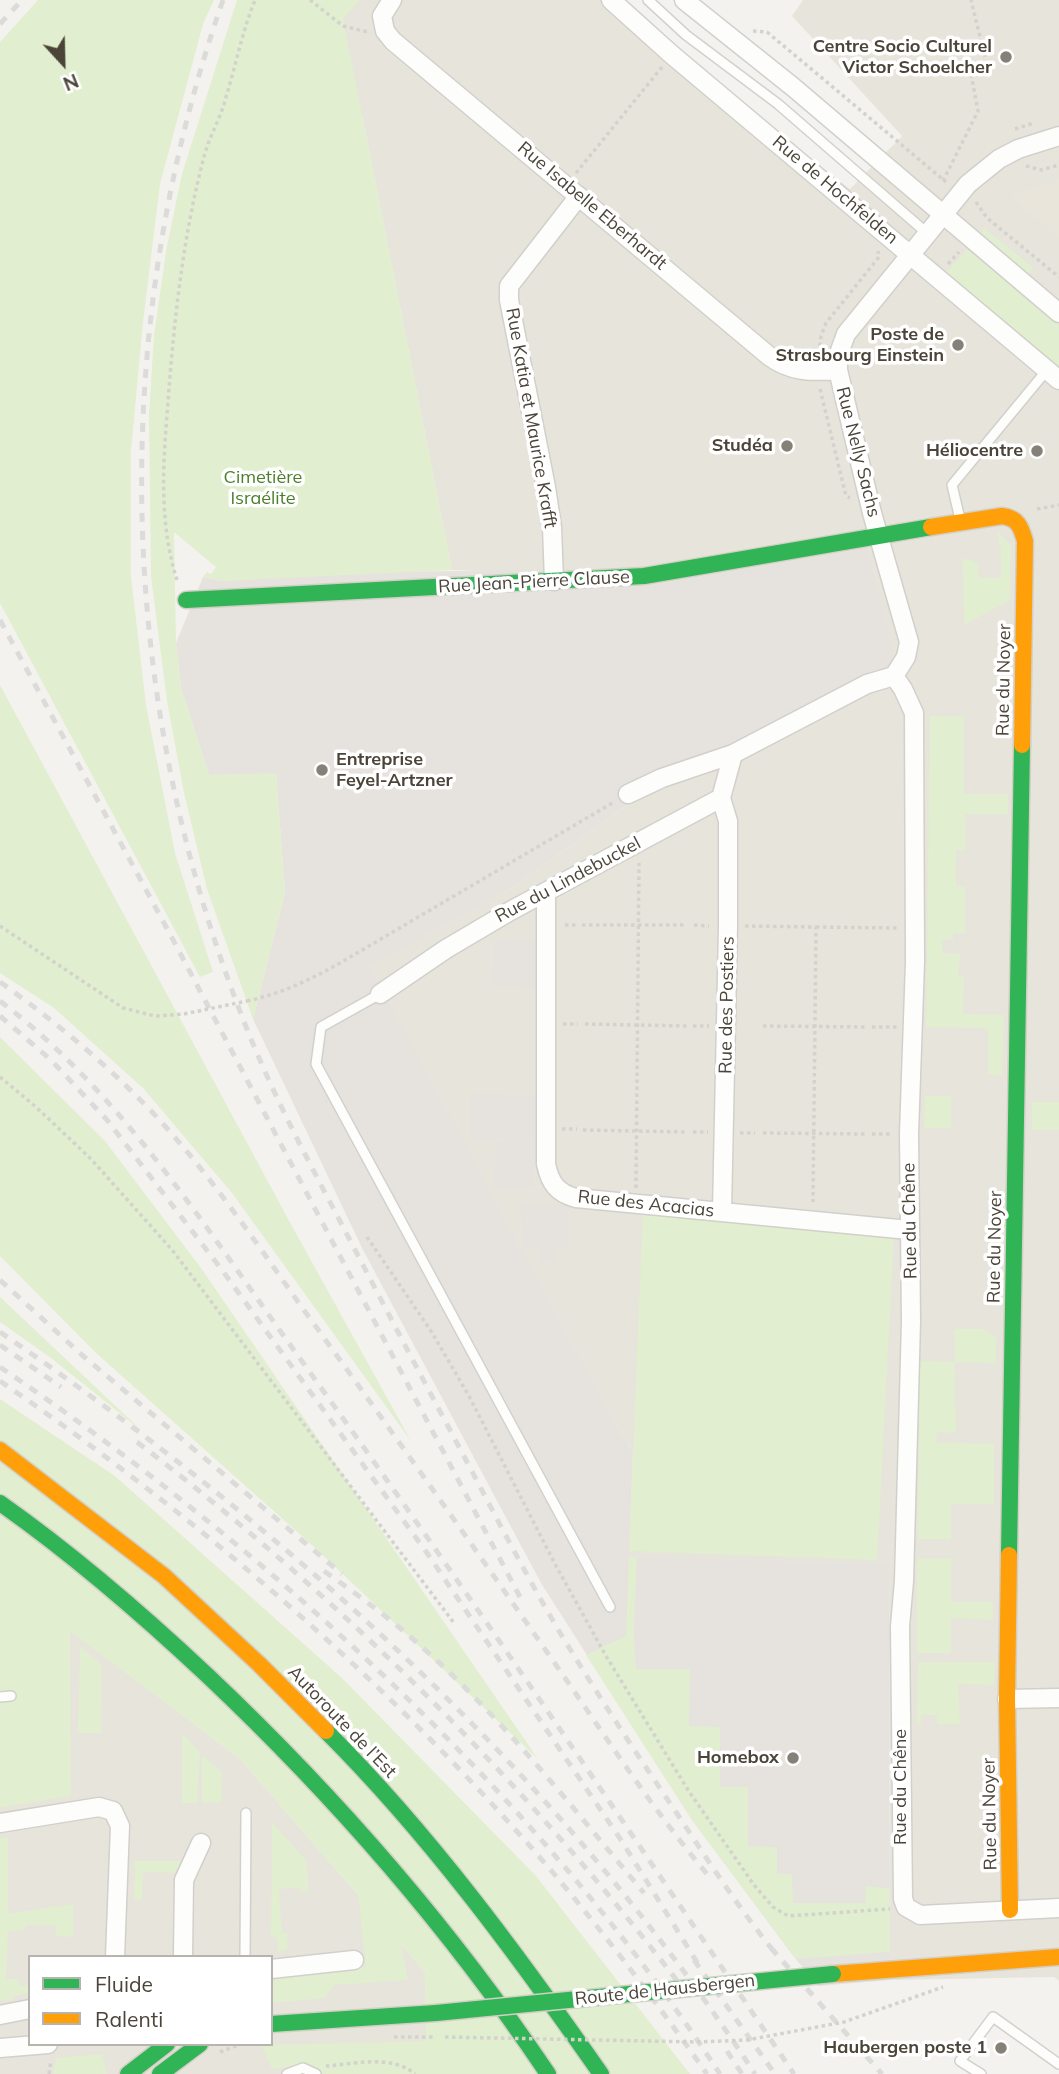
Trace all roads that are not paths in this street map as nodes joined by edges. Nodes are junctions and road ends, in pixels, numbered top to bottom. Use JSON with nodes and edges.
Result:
{"nodes":[{"id":1,"x":392,"y":0,"type":"edge"},
{"id":2,"x":611,"y":0,"type":"edge"},
{"id":3,"x":648,"y":0,"type":"edge"},
{"id":4,"x":684,"y":0,"type":"edge"},
{"id":5,"x":1059,"y":136,"type":"edge"},
{"id":6,"x":573,"y":191,"type":"junction"},
{"id":7,"x":944,"y":215,"type":"junction"},
{"id":8,"x":928,"y":233,"type":"junction"},
{"id":9,"x":911,"y":255,"type":"junction"},
{"id":10,"x":1059,"y":313,"type":"edge"},
{"id":11,"x":838,"y":370,"type":"junction"},
{"id":12,"x":1053,"y":375,"type":"edge"},
{"id":13,"x":961,"y":522,"type":"junction"},
{"id":14,"x":880,"y":542,"type":"junction"},
{"id":15,"x":554,"y":581,"type":"junction"},
{"id":16,"x":186,"y":600,"type":"road end"},
{"id":17,"x":894,"y":676,"type":"junction"},
{"id":18,"x":733,"y":754,"type":"junction"},
{"id":19,"x":628,"y":794,"type":"road end"},
{"id":20,"x":721,"y":798,"type":"junction"},
{"id":21,"x":546,"y":893,"type":"junction"},
{"id":22,"x":380,"y":994,"type":"joint"},
{"id":23,"x":722,"y":1212,"type":"junction"},
{"id":24,"x":909,"y":1230,"type":"junction"},
{"id":25,"x":0,"y":1450,"type":"edge"},
{"id":26,"x":0,"y":1503,"type":"edge"},
{"id":27,"x":610,"y":1607,"type":"dead end"},
{"id":28,"x":11,"y":1696,"type":"dead end"},
{"id":29,"x":0,"y":1697,"type":"edge"},
{"id":30,"x":1059,"y":1698,"type":"edge"},
{"id":31,"x":1007,"y":1699,"type":"junction"},
{"id":32,"x":246,"y":1813,"type":"dead end"},
{"id":33,"x":0,"y":1823,"type":"edge"},
{"id":34,"x":201,"y":1843,"type":"dead end"},
{"id":35,"x":1059,"y":1908,"type":"edge"},
{"id":36,"x":1010,"y":1910,"type":"junction"},
{"id":37,"x":116,"y":1955,"type":"edge"},
{"id":38,"x":183,"y":1955,"type":"edge"},
{"id":39,"x":245,"y":1955,"type":"edge"},
{"id":40,"x":1059,"y":1957,"type":"edge"},
{"id":41,"x":354,"y":1960,"type":"dead end"},
{"id":42,"x":273,"y":1969,"type":"edge"},
{"id":43,"x":28,"y":2009,"type":"edge"},
{"id":44,"x":0,"y":2015,"type":"edge"},
{"id":45,"x":273,"y":2024,"type":"edge"},
{"id":46,"x":28,"y":2046,"type":"edge"},
{"id":47,"x":198,"y":2046,"type":"edge"},
{"id":48,"x":0,"y":2048,"type":"edge"},
{"id":49,"x":145,"y":2050,"type":"edge"},
{"id":50,"x":1059,"y":2064,"type":"edge"},
{"id":51,"x":164,"y":2071,"type":"edge"},
{"id":52,"x":128,"y":2074,"type":"edge"},
{"id":53,"x":287,"y":2074,"type":"edge"},
{"id":54,"x":316,"y":2074,"type":"edge"},
{"id":55,"x":548,"y":2074,"type":"edge"},
{"id":56,"x":601,"y":2074,"type":"edge"},
{"id":57,"x":981,"y":2074,"type":"edge"}],
"edges":[{"from":1,"to":6,"type":"street","name":"Rue Isabelle Eberhardt"},
{"from":2,"to":9,"type":"street","name":"Rue de Hochfelden"},
{"from":3,"to":8,"type":"lane"},
{"from":4,"to":7,"type":"street"},
{"from":5,"to":7,"type":"street","name":"Rue Nelly Sachs"},
{"from":6,"to":11,"type":"street","name":"Rue Isabelle Eberhardt"},
{"from":6,"to":15,"type":"street","name":"Rue Katia et Maurice Krafft"},
{"from":7,"to":8,"type":"street","name":"Rue Nelly Sachs"},
{"from":7,"to":10,"type":"street"},
{"from":8,"to":9,"type":"street","name":"Rue Nelly Sachs"},
{"from":9,"to":11,"type":"street","name":"Rue Nelly Sachs"},
{"from":9,"to":12,"type":"street","name":"Rue de Hochfelden"},
{"from":11,"to":14,"type":"street","name":"Rue Nelly Sachs"},
{"from":12,"to":13,"type":"lane"},
{"from":13,"to":14,"type":"main road","name":"Rue Jean-Pierre Clause"},
{"from":13,"to":31,"type":"main road","name":"Rue du Noyer"},
{"from":14,"to":15,"type":"main road","name":"Rue Jean-Pierre Clause"},
{"from":14,"to":17,"type":"street"},
{"from":15,"to":16,"type":"main road","name":"Rue Jean-Pierre Clause"},
{"from":17,"to":18,"type":"street"},
{"from":17,"to":24,"type":"street","name":"Rue du Chêne"},
{"from":18,"to":19,"type":"street"},
{"from":18,"to":20,"type":"street"},
{"from":20,"to":21,"type":"street","name":"Rue du Lindebuckel"},
{"from":20,"to":23,"type":"street","name":"Rue des Postiers"},
{"from":21,"to":22,"type":"street","name":"Rue du Lindebuckel"},
{"from":21,"to":23,"type":"street","name":"Rue des Acacias"},
{"from":22,"to":27,"type":"lane"},
{"from":23,"to":24,"type":"street","name":"Rue des Acacias"},
{"from":24,"to":36,"type":"street","name":"Rue du Chêne"},
{"from":25,"to":56,"type":"main road","name":"Autoroute de l’Est"},
{"from":26,"to":55,"type":"main road"},
{"from":28,"to":29,"type":"lane"},
{"from":30,"to":31,"type":"street"},
{"from":31,"to":36,"type":"main road","name":"Rue du Noyer"},
{"from":32,"to":39,"type":"lane"},
{"from":33,"to":37,"type":"street"},
{"from":34,"to":38,"type":"street"},
{"from":35,"to":36,"type":"street"},
{"from":40,"to":45,"type":"main road","name":"Route de Hausbergen","bridge":true},
{"from":41,"to":42,"type":"street"},
{"from":43,"to":44,"type":"street"},
{"from":46,"to":48,"type":"street"},
{"from":47,"to":51,"type":"main road"},
{"from":49,"to":51,"type":"street"},
{"from":49,"to":52,"type":"main road"},
{"from":50,"to":57,"type":"lane"},
{"from":53,"to":54,"type":"lane"}]}
